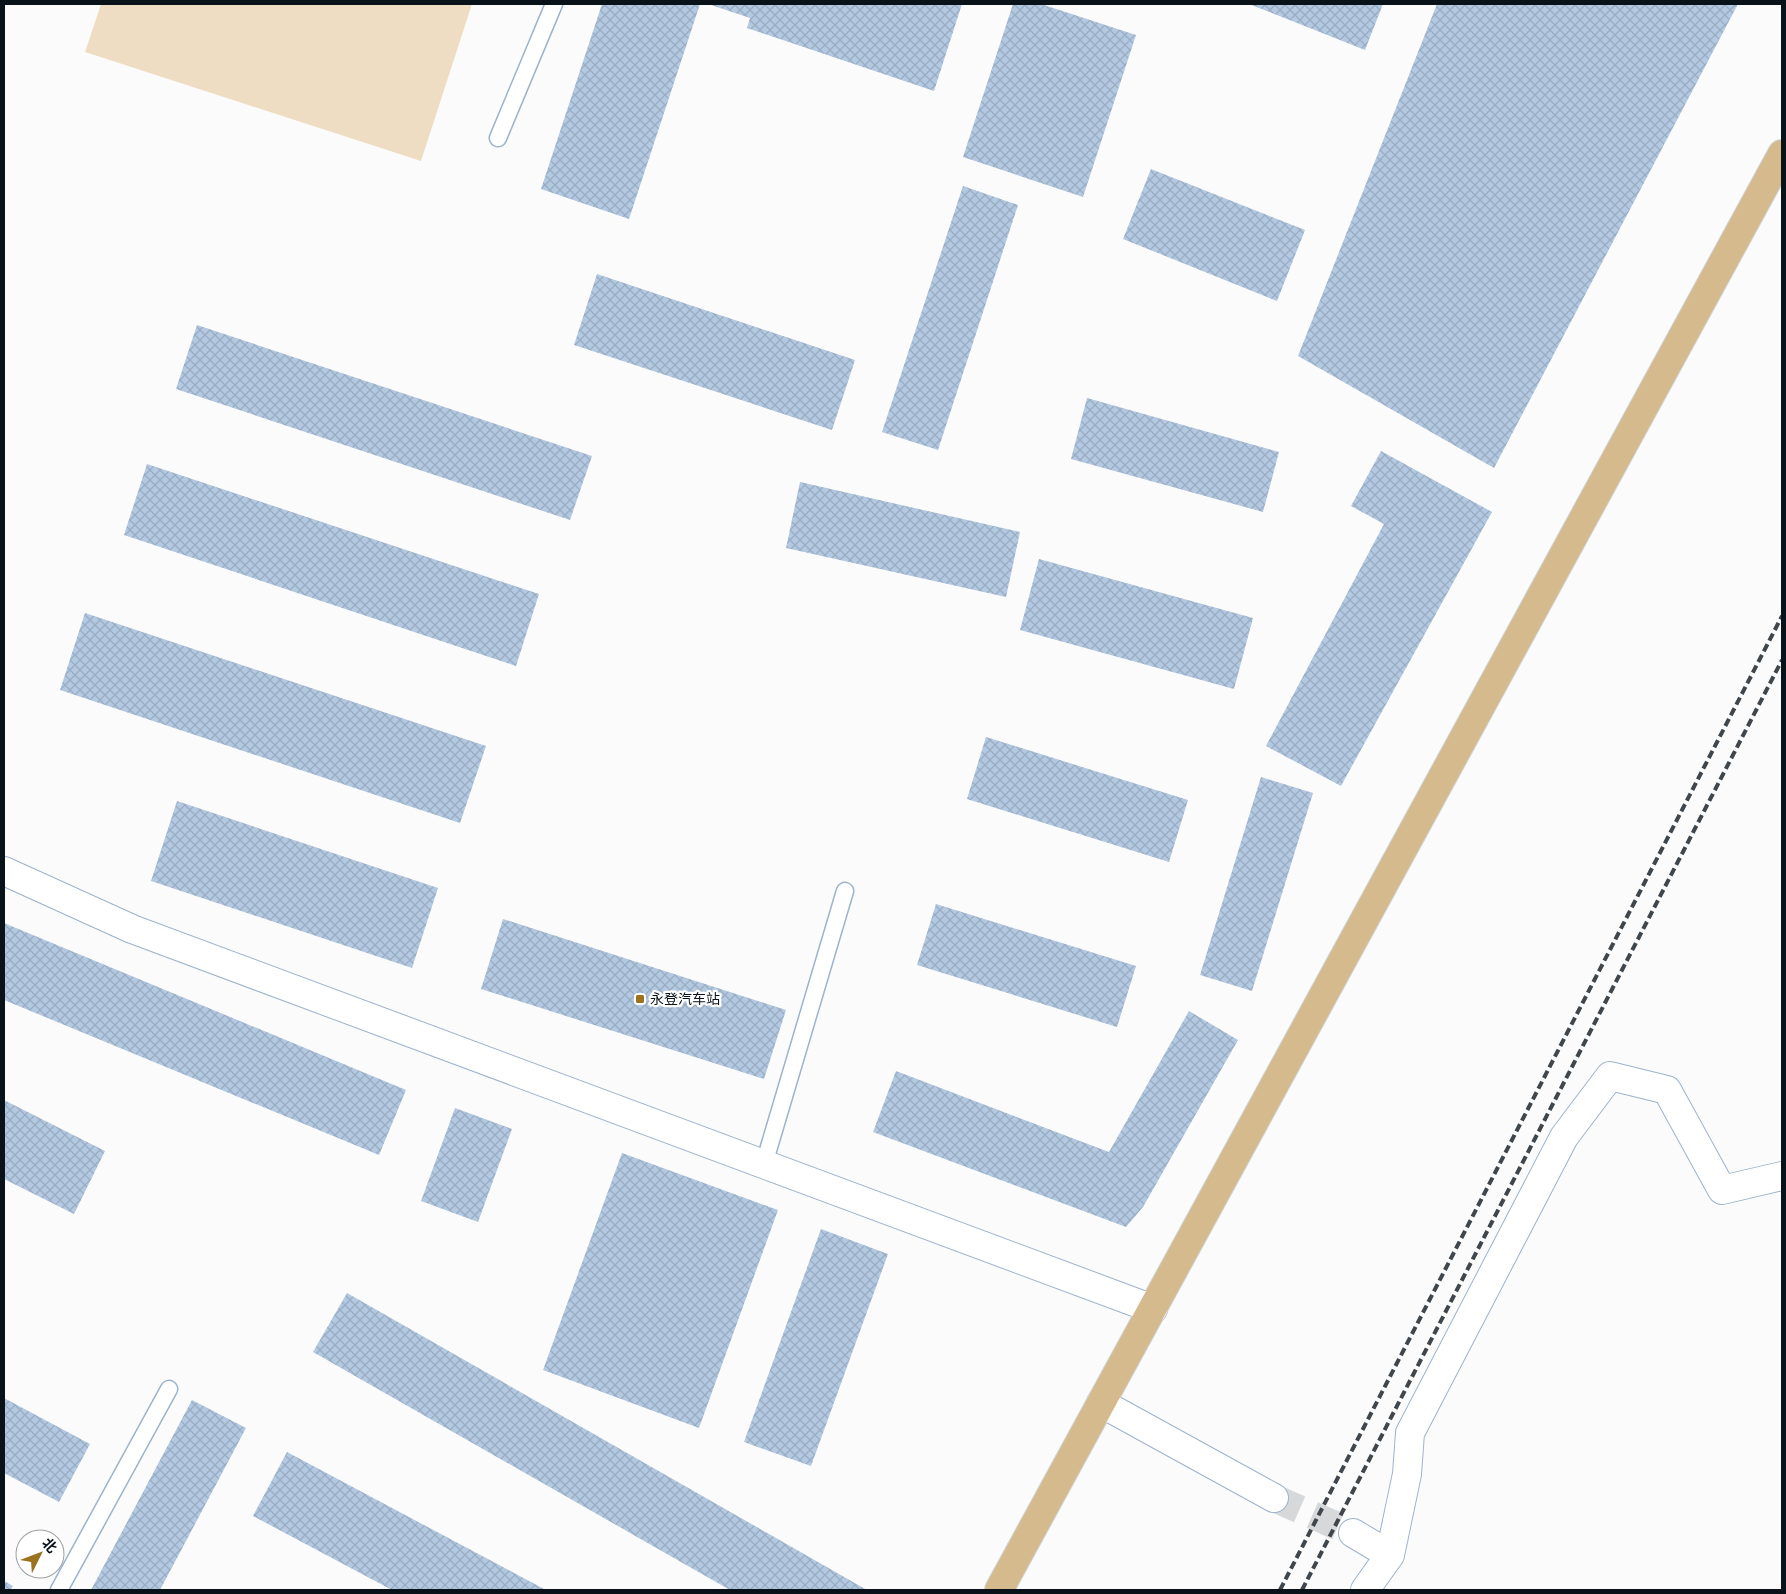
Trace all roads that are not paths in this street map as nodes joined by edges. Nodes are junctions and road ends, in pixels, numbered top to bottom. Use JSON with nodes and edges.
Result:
{"nodes":[{"id":1,"x":554,"y":4,"type":"edge"},
{"id":2,"x":498,"y":138,"type":"dead end"},
{"id":3,"x":1782,"y":154,"type":"edge"},
{"id":4,"x":4,"y":872,"type":"edge"},
{"id":5,"x":845,"y":892,"type":"dead end"},
{"id":6,"x":764,"y":1164,"type":"junction"},
{"id":7,"x":1782,"y":1176,"type":"edge"},
{"id":8,"x":1153,"y":1308,"type":"junction"},
{"id":9,"x":169,"y":1389,"type":"dead end"},
{"id":10,"x":1101,"y":1403,"type":"junction"},
{"id":11,"x":1274,"y":1498,"type":"tunnel mouth"},
{"id":12,"x":1353,"y":1534,"type":"tunnel mouth"},
{"id":13,"x":1390,"y":1555,"type":"junction"},
{"id":14,"x":59,"y":1590,"type":"edge"},
{"id":15,"x":999,"y":1590,"type":"edge"},
{"id":16,"x":1365,"y":1590,"type":"edge"}],
"edges":[{"from":1,"to":2,"type":"lane"},
{"from":3,"to":8,"type":"main road"},
{"from":4,"to":6,"type":"street"},
{"from":5,"to":6,"type":"lane"},
{"from":6,"to":8,"type":"street"},
{"from":7,"to":13,"type":"street"},
{"from":8,"to":10,"type":"main road"},
{"from":9,"to":14,"type":"lane"},
{"from":10,"to":11,"type":"street"},
{"from":10,"to":15,"type":"main road"},
{"from":12,"to":13,"type":"street"},
{"from":13,"to":16,"type":"street"}]}
